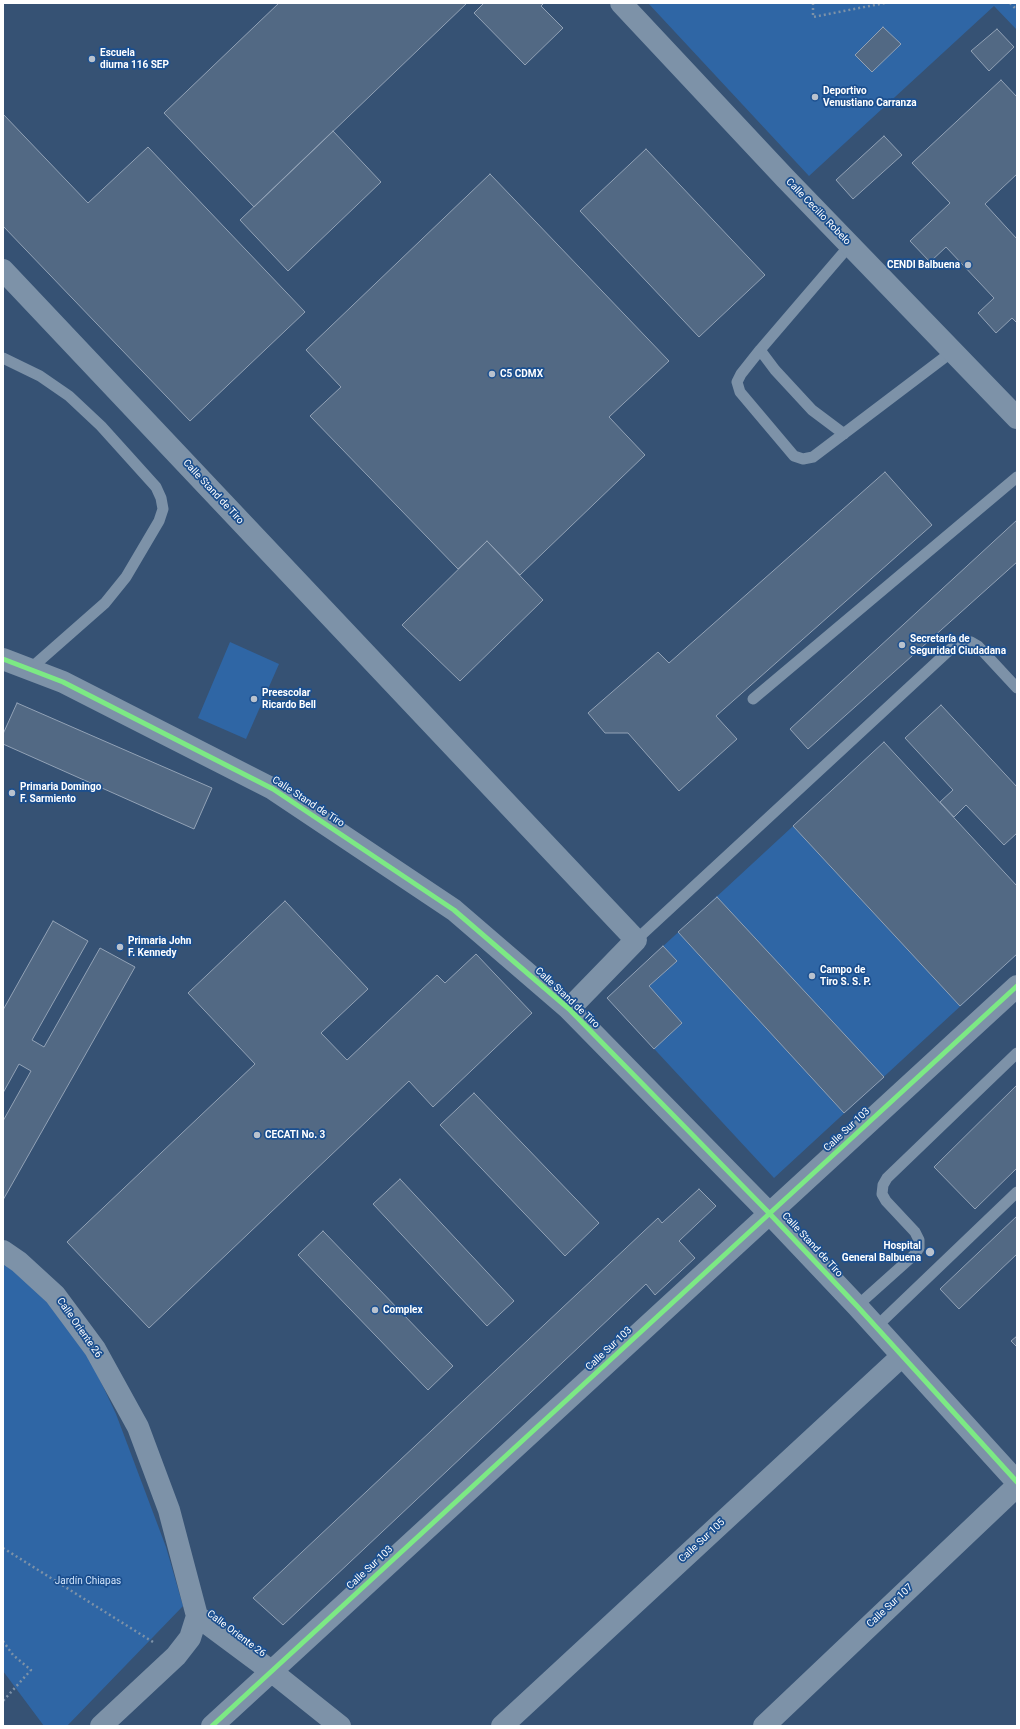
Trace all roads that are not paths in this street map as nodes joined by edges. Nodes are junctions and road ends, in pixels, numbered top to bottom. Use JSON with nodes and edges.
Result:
{"nodes":[{"id":1,"x":621,"y":3,"type":"edge"},
{"id":2,"x":850,"y":245,"type":"junction"},
{"id":3,"x":3,"y":270,"type":"edge"},
{"id":4,"x":760,"y":350,"type":"junction"},
{"id":5,"x":953,"y":351,"type":"junction"},
{"id":6,"x":3,"y":358,"type":"edge"},
{"id":7,"x":1017,"y":418,"type":"edge"},
{"id":8,"x":844,"y":434,"type":"junction"},
{"id":9,"x":1017,"y":477,"type":"edge"},
{"id":10,"x":3,"y":659,"type":"edge"},
{"id":11,"x":30,"y":669,"type":"junction"},
{"id":12,"x":1017,"y":688,"type":"edge"},
{"id":13,"x":753,"y":699,"type":"dead end"},
{"id":14,"x":636,"y":940,"type":"junction"},
{"id":15,"x":1017,"y":986,"type":"edge"},
{"id":16,"x":569,"y":1009,"type":"junction"},
{"id":17,"x":1017,"y":1053,"type":"edge"},
{"id":18,"x":1017,"y":1192,"type":"edge"},
{"id":19,"x":770,"y":1214,"type":"junction"},
{"id":20,"x":3,"y":1251,"type":"edge"},
{"id":21,"x":857,"y":1306,"type":"junction"},
{"id":22,"x":876,"y":1326,"type":"junction"},
{"id":23,"x":902,"y":1356,"type":"junction"},
{"id":24,"x":1017,"y":1482,"type":"edge"},
{"id":25,"x":1017,"y":1486,"type":"edge"},
{"id":26,"x":197,"y":1616,"type":"junction"},
{"id":27,"x":271,"y":1671,"type":"junction"},
{"id":28,"x":101,"y":1726,"type":"edge"},
{"id":29,"x":212,"y":1726,"type":"edge"},
{"id":30,"x":340,"y":1726,"type":"edge"},
{"id":31,"x":502,"y":1726,"type":"edge"},
{"id":32,"x":764,"y":1726,"type":"edge"}],
"edges":[{"from":1,"to":2,"type":"street","name":"Calle Cecilio Robelo"},
{"from":2,"to":4,"type":"lane"},
{"from":2,"to":5,"type":"street","name":"Calle Cecilio Robelo"},
{"from":3,"to":14,"type":"street","name":"Calle Stand de Tiro"},
{"from":4,"to":8,"type":"lane"},
{"from":4,"to":8,"type":"lane"},
{"from":5,"to":7,"type":"street","name":"Calle Cecilio Robelo"},
{"from":5,"to":8,"type":"lane"},
{"from":6,"to":11,"type":"lane"},
{"from":9,"to":13,"type":"lane"},
{"from":10,"to":11,"type":"street","name":"Calle Stand de Tiro"},
{"from":11,"to":16,"type":"street","name":"Calle Stand de Tiro"},
{"from":12,"to":14,"type":"lane"},
{"from":14,"to":16,"type":"street","name":"Calle Stand de Tiro"},
{"from":15,"to":19,"type":"street","name":"Calle Sur 103"},
{"from":16,"to":19,"type":"street","name":"Calle Stand de Tiro"},
{"from":17,"to":21,"type":"lane"},
{"from":18,"to":22,"type":"lane"},
{"from":19,"to":21,"type":"street","name":"Calle Stand de Tiro"},
{"from":19,"to":27,"type":"street","name":"Calle Sur 103"},
{"from":20,"to":26,"type":"street","name":"Calle Oriente 26"},
{"from":21,"to":22,"type":"street","name":"Calle Stand de Tiro"},
{"from":22,"to":23,"type":"street","name":"Calle Stand de Tiro"},
{"from":23,"to":24,"type":"street","name":"Calle Stand de Tiro"},
{"from":23,"to":31,"type":"street","name":"Calle Sur 105"},
{"from":25,"to":32,"type":"street","name":"Calle Sur 107"},
{"from":26,"to":27,"type":"street","name":"Calle Oriente 26"},
{"from":26,"to":28,"type":"street"},
{"from":27,"to":29,"type":"street","name":"Calle Sur 103"},
{"from":27,"to":30,"type":"street","name":"Calle Oriente 26"}]}
